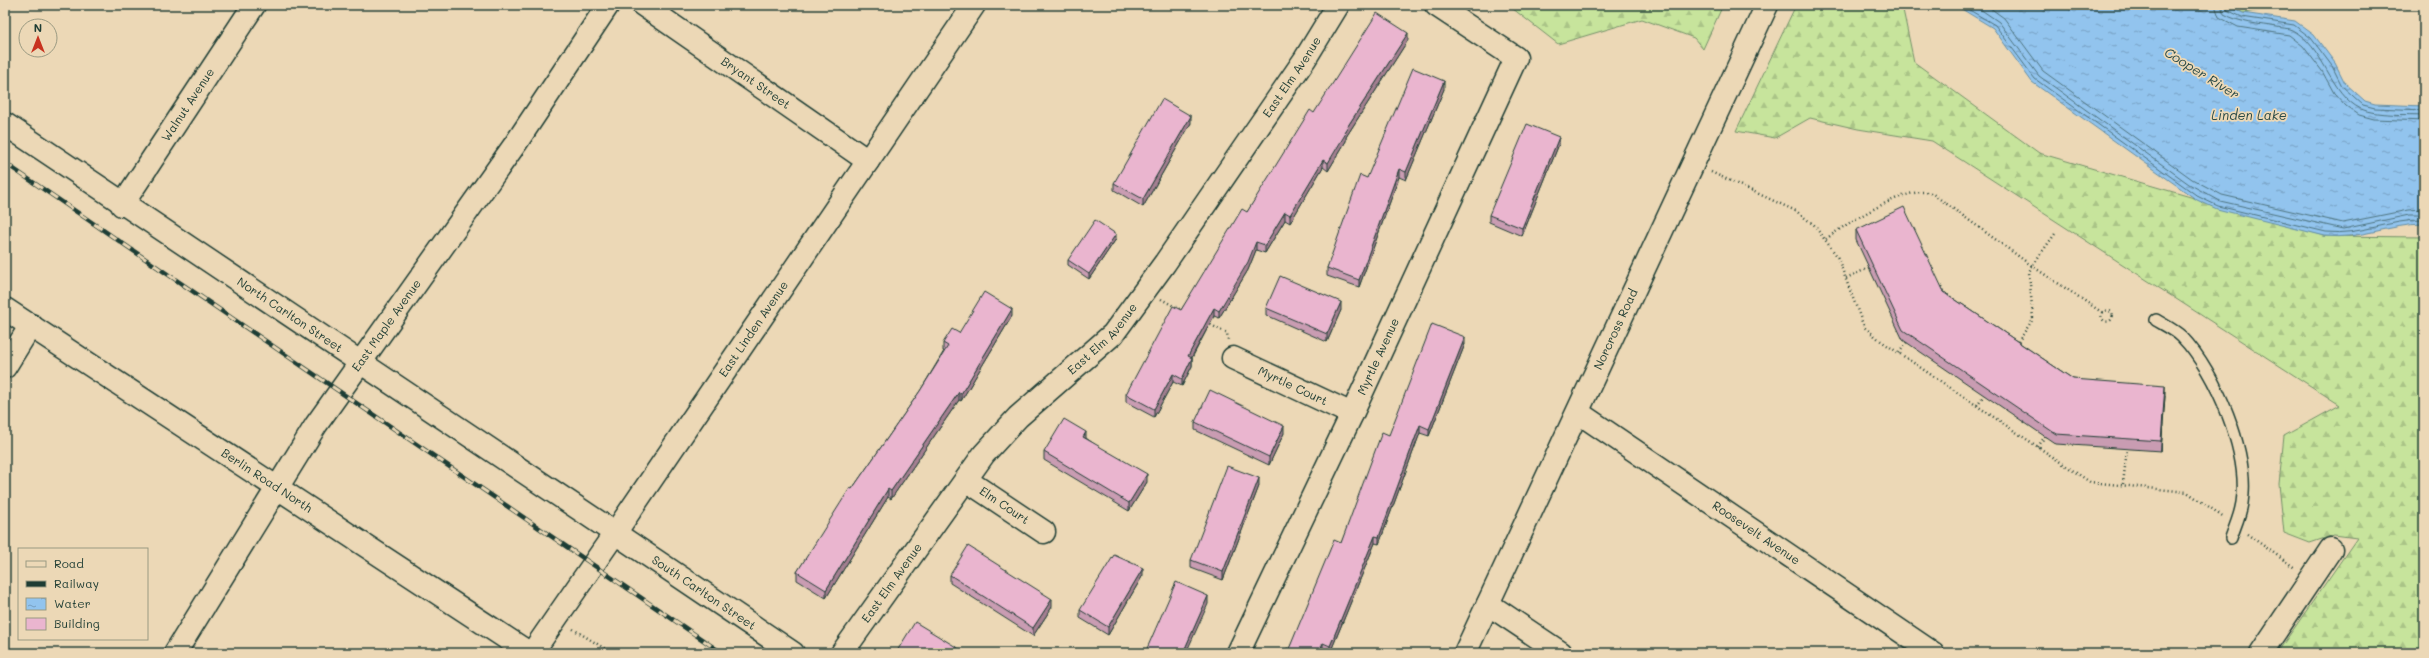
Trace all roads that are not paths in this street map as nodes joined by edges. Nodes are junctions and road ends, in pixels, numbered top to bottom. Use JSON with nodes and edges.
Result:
{"nodes":[{"id":1,"x":254,"y":5,"type":"edge"},
{"id":2,"x":608,"y":5,"type":"edge"},
{"id":3,"x":643,"y":5,"type":"edge"},
{"id":4,"x":974,"y":5,"type":"edge"},
{"id":5,"x":1338,"y":5,"type":"edge"},
{"id":6,"x":1436,"y":5,"type":"edge"},
{"id":7,"x":1767,"y":5,"type":"edge"},
{"id":8,"x":5,"y":124,"type":"edge"},
{"id":9,"x":868,"y":161,"type":"junction"},
{"id":10,"x":122,"y":205,"type":"junction"},
{"id":11,"x":5,"y":309,"type":"edge"},
{"id":12,"x":2156,"y":320,"type":"dead end"},
{"id":13,"x":31,"y":325,"type":"junction"},
{"id":14,"x":1233,"y":358,"type":"road end"},
{"id":15,"x":361,"y":362,"type":"junction"},
{"id":16,"x":5,"y":367,"type":"edge"},
{"id":17,"x":1579,"y":413,"type":"junction"},
{"id":18,"x":1352,"y":414,"type":"junction"},
{"id":19,"x":966,"y":480,"type":"junction"},
{"id":20,"x":277,"y":487,"type":"junction"},
{"id":21,"x":1044,"y":532,"type":"dead end"},
{"id":22,"x":614,"y":533,"type":"junction"},
{"id":23,"x":2231,"y":538,"type":"dead end"},
{"id":24,"x":2331,"y":550,"type":"dead end"},
{"id":25,"x":1488,"y":604,"type":"junction"},
{"id":26,"x":175,"y":653,"type":"edge"},
{"id":27,"x":529,"y":653,"type":"edge"},
{"id":28,"x":532,"y":653,"type":"edge"},
{"id":29,"x":792,"y":653,"type":"edge"},
{"id":30,"x":842,"y":653,"type":"edge"},
{"id":31,"x":1238,"y":653,"type":"edge"},
{"id":32,"x":1465,"y":653,"type":"edge"},
{"id":33,"x":1561,"y":653,"type":"edge"},
{"id":34,"x":1933,"y":653,"type":"edge"},
{"id":35,"x":2261,"y":653,"type":"edge"}],
"edges":[{"from":1,"to":10,"type":"street","name":"Walnut Avenue"},
{"from":2,"to":15,"type":"street","name":"East Maple Avenue"},
{"from":3,"to":9,"type":"street","name":"Bryant Street"},
{"from":4,"to":9,"type":"street","name":"East Linden Avenue"},
{"from":5,"to":19,"type":"street","name":"East Elm Avenue"},
{"from":6,"to":18,"type":"street","name":"Myrtle Avenue"},
{"from":7,"to":17,"type":"street","name":"Norcross Road"},
{"from":8,"to":10,"type":"street","name":"North Carlton Street"},
{"from":9,"to":22,"type":"street","name":"East Linden Avenue"},
{"from":10,"to":15,"type":"street","name":"North Carlton Street"},
{"from":11,"to":13,"type":"street","name":"Berlin Road North"},
{"from":12,"to":23,"type":"lane"},
{"from":13,"to":16,"type":"street"},
{"from":13,"to":20,"type":"street","name":"Berlin Road North"},
{"from":14,"to":18,"type":"street","name":"Myrtle Court"},
{"from":15,"to":20,"type":"street","name":"East Maple Avenue"},
{"from":15,"to":22,"type":"street","name":"North Carlton Street"},
{"from":17,"to":25,"type":"street","name":"Norcross Road"},
{"from":17,"to":34,"type":"street","name":"Roosevelt Avenue"},
{"from":18,"to":31,"type":"street","name":"Myrtle Avenue"},
{"from":19,"to":21,"type":"street","name":"Elm Court"},
{"from":19,"to":30,"type":"street","name":"East Elm Avenue"},
{"from":20,"to":26,"type":"street","name":"East Maple Avenue"},
{"from":20,"to":27,"type":"street","name":"Berlin Road North"},
{"from":22,"to":28,"type":"street","name":"East Linden Avenue"},
{"from":22,"to":29,"type":"street","name":"South Carlton Street"},
{"from":24,"to":35,"type":"street"},
{"from":25,"to":32,"type":"street","name":"Norcross Road"},
{"from":25,"to":33,"type":"street"}]}
